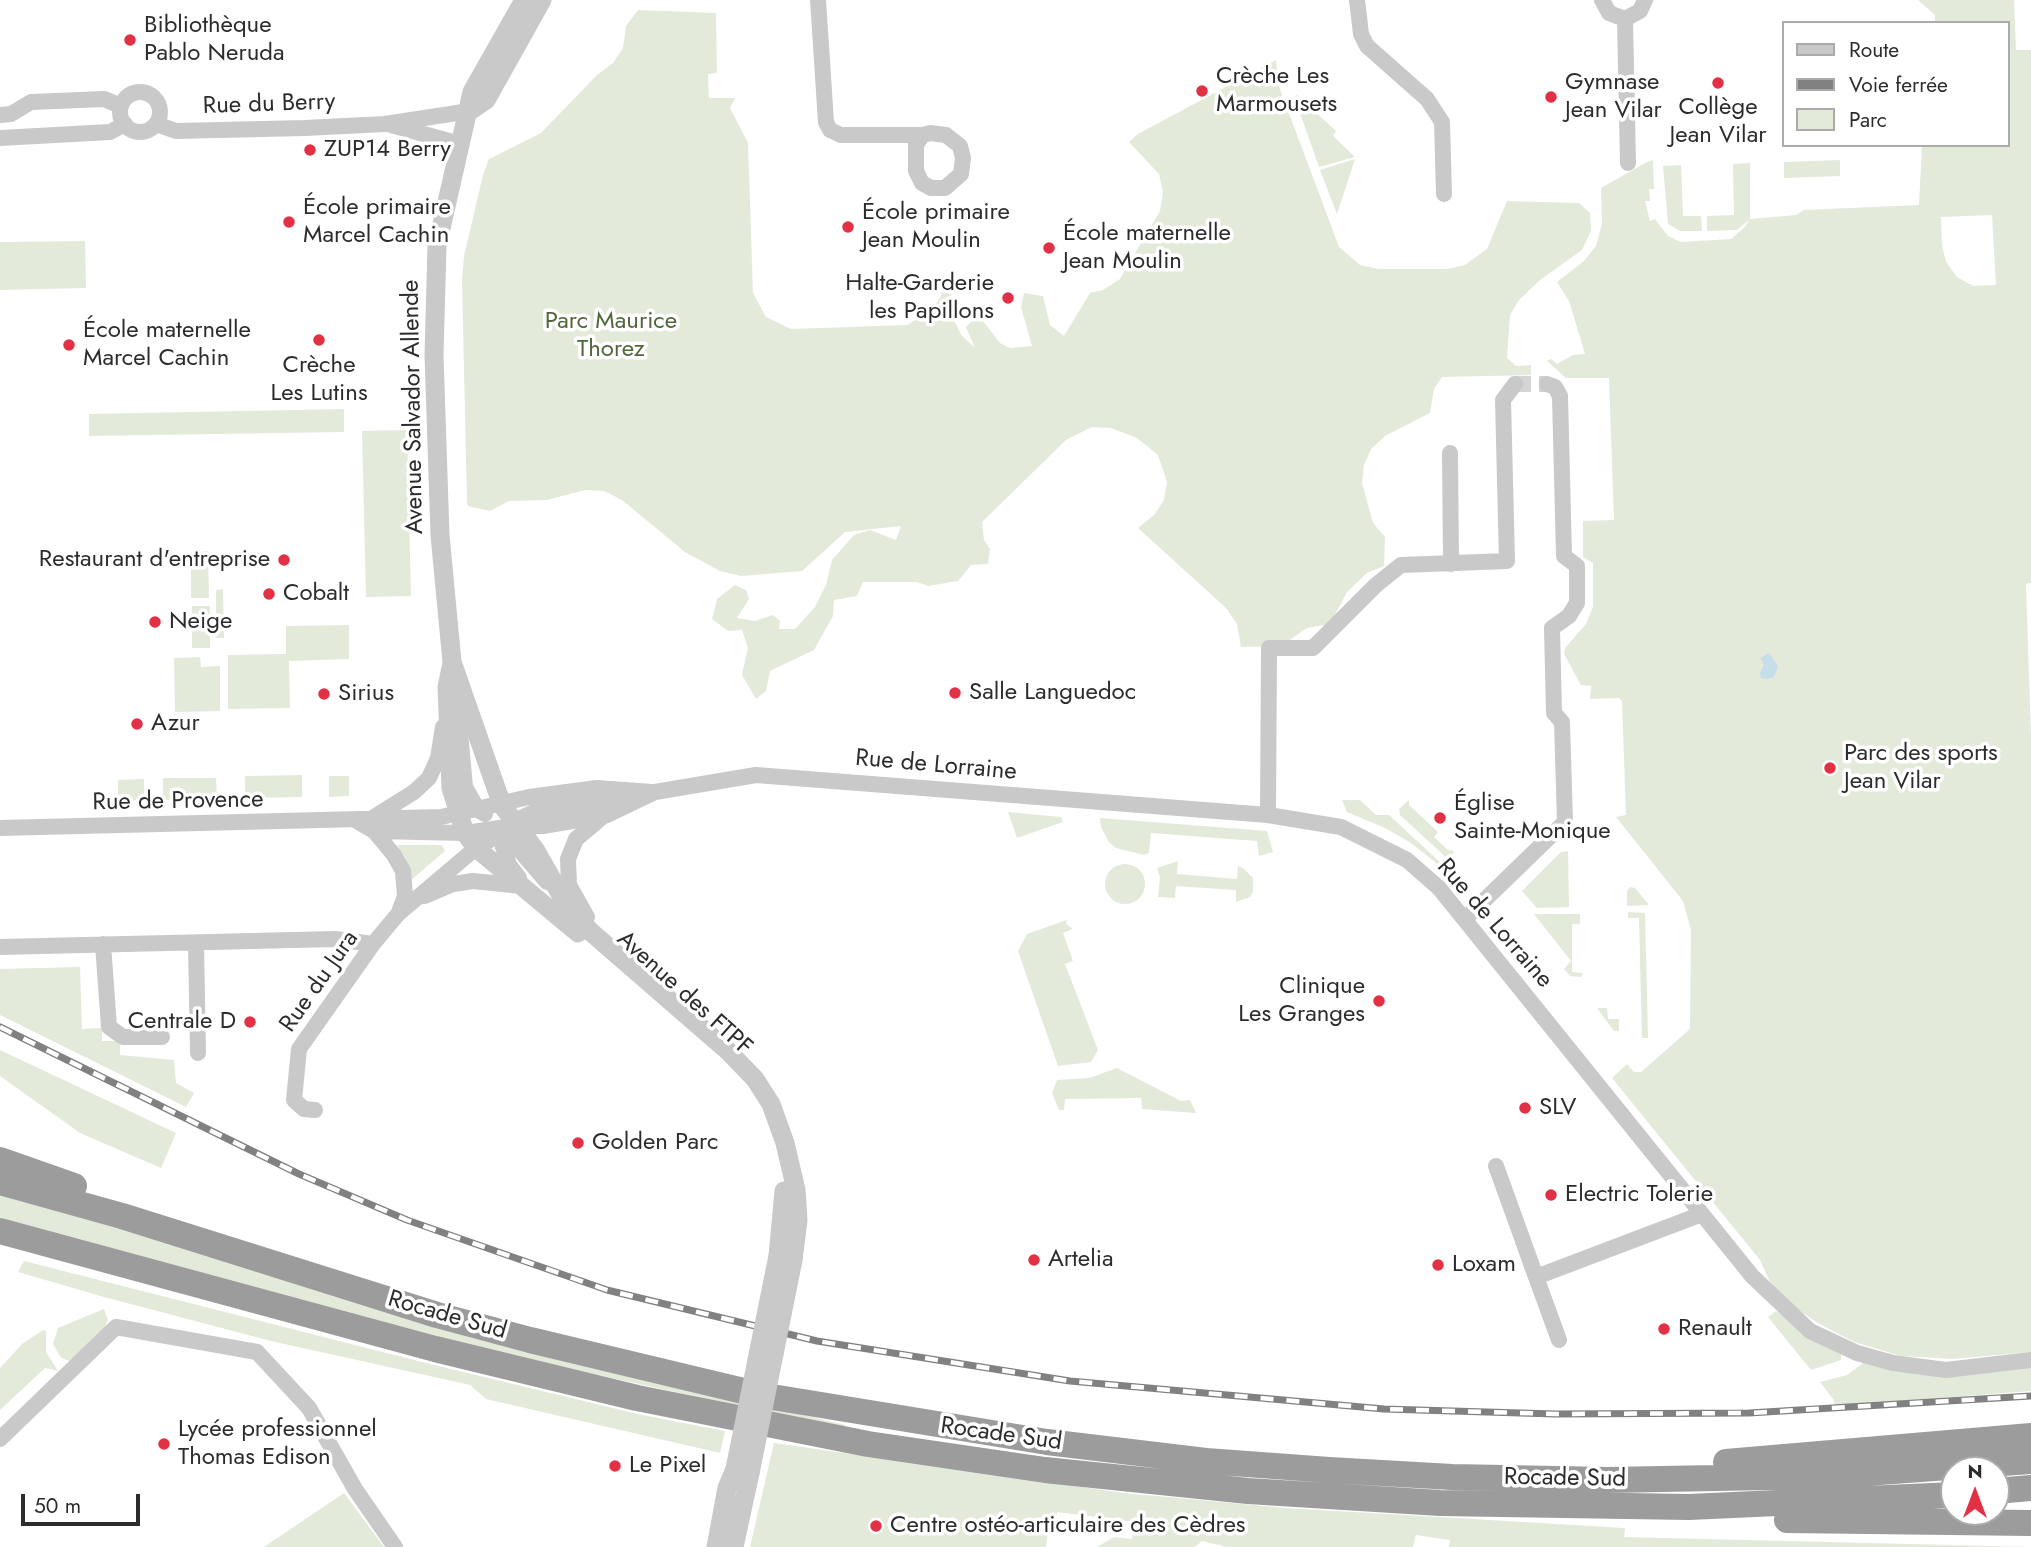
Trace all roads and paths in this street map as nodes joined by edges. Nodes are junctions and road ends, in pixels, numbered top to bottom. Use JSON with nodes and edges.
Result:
{"nodes":[{"id":1,"x":524,"y":0,"type":"edge"},
{"id":2,"x":542,"y":0,"type":"edge"},
{"id":3,"x":818,"y":0,"type":"edge"},
{"id":4,"x":1357,"y":0,"type":"edge"},
{"id":5,"x":1602,"y":0,"type":"edge"},
{"id":6,"x":1645,"y":0,"type":"edge"},
{"id":7,"x":1625,"y":19,"type":"junction"},
{"id":8,"x":121,"y":106,"type":"junction"},
{"id":9,"x":470,"y":111,"type":"junction"},
{"id":10,"x":0,"y":115,"type":"edge"},
{"id":11,"x":125,"y":124,"type":"junction"},
{"id":12,"x":156,"y":124,"type":"junction"},
{"id":13,"x":385,"y":124,"type":"junction"},
{"id":14,"x":923,"y":135,"type":"dead end"},
{"id":15,"x":0,"y":138,"type":"edge"},
{"id":16,"x":460,"y":144,"type":"junction"},
{"id":17,"x":1628,"y":163,"type":"dead end"},
{"id":18,"x":1444,"y":194,"type":"dead end"},
{"id":19,"x":1515,"y":384,"type":"dead end"},
{"id":20,"x":1547,"y":384,"type":"dead end"},
{"id":21,"x":1450,"y":453,"type":"dead end"},
{"id":22,"x":1451,"y":564,"type":"junction"},
{"id":23,"x":452,"y":662,"type":"junction"},
{"id":24,"x":447,"y":687,"type":"junction"},
{"id":25,"x":654,"y":792,"type":"junction"},
{"id":26,"x":502,"y":805,"type":"junction"},
{"id":27,"x":607,"y":815,"type":"junction"},
{"id":28,"x":1268,"y":815,"type":"junction"},
{"id":29,"x":374,"y":824,"type":"junction"},
{"id":30,"x":469,"y":827,"type":"junction"},
{"id":31,"x":0,"y":828,"type":"edge"},
{"id":32,"x":503,"y":832,"type":"junction"},
{"id":33,"x":524,"y":886,"type":"junction"},
{"id":34,"x":398,"y":914,"type":"junction"},
{"id":35,"x":1465,"y":919,"type":"junction"},
{"id":36,"x":196,"y":943,"type":"junction"},
{"id":37,"x":103,"y":944,"type":"junction"},
{"id":38,"x":373,"y":944,"type":"junction"},
{"id":39,"x":0,"y":947,"type":"edge"},
{"id":40,"x":162,"y":1037,"type":"dead end"},
{"id":41,"x":198,"y":1053,"type":"dead end"},
{"id":42,"x":771,"y":1104,"type":"junction"},
{"id":43,"x":315,"y":1110,"type":"dead end"},
{"id":44,"x":0,"y":1160,"type":"edge"},
{"id":45,"x":1496,"y":1166,"type":"dead end"},
{"id":46,"x":0,"y":1182,"type":"edge"},
{"id":47,"x":1702,"y":1214,"type":"junction"},
{"id":48,"x":0,"y":1231,"type":"edge"},
{"id":49,"x":0,"y":1248,"type":"edge"},
{"id":50,"x":786,"y":1258,"type":"junction"},
{"id":51,"x":298,"y":1272,"type":"junction"},
{"id":52,"x":1536,"y":1277,"type":"junction"},
{"id":53,"x":270,"y":1304,"type":"junction"},
{"id":54,"x":1559,"y":1340,"type":"dead end"},
{"id":55,"x":2031,"y":1360,"type":"edge"},
{"id":56,"x":2031,"y":1436,"type":"edge"},
{"id":57,"x":0,"y":1439,"type":"edge"},
{"id":58,"x":2031,"y":1461,"type":"edge"},
{"id":59,"x":743,"y":1471,"type":"junction"},
{"id":60,"x":1385,"y":1474,"type":"junction"},
{"id":61,"x":2031,"y":1488,"type":"edge"},
{"id":62,"x":2010,"y":1490,"type":"edge"},
{"id":63,"x":1940,"y":1496,"type":"edge"},
{"id":64,"x":1689,"y":1507,"type":"junction"},
{"id":65,"x":2031,"y":1522,"type":"edge"},
{"id":66,"x":395,"y":1547,"type":"edge"},
{"id":67,"x":716,"y":1547,"type":"edge"},
{"id":68,"x":734,"y":1547,"type":"edge"}],
"edges":[{"from":1,"to":9,"type":"street","name":"Avenue Salvador Allende"},
{"from":2,"to":9,"type":"street","name":"Avenue Salvador Allende"},
{"from":3,"to":14,"type":"street"},
{"from":4,"to":18,"type":"street"},
{"from":5,"to":7,"type":"street"},
{"from":6,"to":7,"type":"street"},
{"from":7,"to":17,"type":"street"},
{"from":8,"to":10,"type":"street"},
{"from":8,"to":11,"type":"street"},
{"from":8,"to":12,"type":"street"},
{"from":9,"to":13,"type":"street","name":"Rue du Berry"},
{"from":9,"to":16,"type":"street","name":"Avenue Salvador Allende"},
{"from":11,"to":12,"type":"street","name":"Rue du Berry"},
{"from":11,"to":15,"type":"street","name":"Rue du Berry"},
{"from":12,"to":13,"type":"street","name":"Rue du Berry"},
{"from":13,"to":16,"type":"street","name":"Rue du Berry"},
{"from":16,"to":23,"type":"street","name":"Avenue Salvador Allende"},
{"from":19,"to":22,"type":"street"},
{"from":20,"to":35,"type":"street"},
{"from":21,"to":22,"type":"street"},
{"from":22,"to":28,"type":"street"},
{"from":23,"to":24,"type":"street","name":"Avenue Salvador Allende"},
{"from":23,"to":26,"type":"street","name":"Avenue Salvador Allende"},
{"from":24,"to":29,"type":"street","name":"Avenue Salvador Allende"},
{"from":24,"to":30,"type":"street","name":"Avenue Salvador Allende"},
{"from":25,"to":26,"type":"street","name":"Rue de Lorraine"},
{"from":25,"to":27,"type":"street","name":"Rue de Lorraine"},
{"from":25,"to":28,"type":"street","name":"Rue de Lorraine"},
{"from":25,"to":32,"type":"street","name":"Rue du Jura"},
{"from":26,"to":30,"type":"street","name":"Rue de Lorraine"},
{"from":26,"to":32,"type":"street","name":"Avenue des FTPF"},
{"from":27,"to":32,"type":"street","name":"Rue de Lorraine"},
{"from":27,"to":42,"type":"street"},
{"from":28,"to":35,"type":"street","name":"Rue de Lorraine"},
{"from":29,"to":30,"type":"street"},
{"from":29,"to":31,"type":"street","name":"Rue de Provence"},
{"from":29,"to":34,"type":"street"},
{"from":30,"to":32,"type":"street","name":"Rue du Jura"},
{"from":30,"to":32,"type":"street"},
{"from":30,"to":33,"type":"street","name":"Avenue des FTPF"},
{"from":30,"to":34,"type":"street","name":"Rue du Jura"},
{"from":32,"to":33,"type":"street"},
{"from":32,"to":42,"type":"street","name":"Avenue des FTPF"},
{"from":33,"to":34,"type":"street","name":"Rue du Jura"},
{"from":33,"to":50,"type":"street","name":"Avenue des FTPF"},
{"from":34,"to":38,"type":"street","name":"Rue du Jura"},
{"from":35,"to":47,"type":"street","name":"Rue de Lorraine"},
{"from":36,"to":37,"type":"street"},
{"from":36,"to":38,"type":"street"},
{"from":36,"to":41,"type":"street"},
{"from":37,"to":39,"type":"street"},
{"from":37,"to":40,"type":"street"},
{"from":38,"to":43,"type":"street","name":"Rue du Jura"},
{"from":42,"to":50,"type":"street","name":"Avenue des FTPF"},
{"from":44,"to":51,"type":"highway"},
{"from":45,"to":52,"type":"street"},
{"from":46,"to":51,"type":"highway","name":"Rocade Sud"},
{"from":47,"to":52,"type":"street"},
{"from":47,"to":55,"type":"street","name":"Rue de Lorraine"},
{"from":48,"to":53,"type":"highway","name":"Rocade Sud"},
{"from":49,"to":53,"type":"highway"},
{"from":50,"to":59,"type":"street","name":"Avenue des FTPF","bridge":true},
{"from":51,"to":60,"type":"highway","name":"Rocade Sud"},
{"from":52,"to":54,"type":"street"},
{"from":53,"to":64,"type":"highway","name":"Rocade Sud"},
{"from":56,"to":60,"type":"highway"},
{"from":57,"to":66,"type":"street"},
{"from":58,"to":60,"type":"highway","name":"Rocade Sud"},
{"from":59,"to":67,"type":"street","name":"Avenue des FTPF"},
{"from":59,"to":68,"type":"street","name":"Avenue des FTPF"},
{"from":61,"to":62,"type":"highway"},
{"from":63,"to":64,"type":"highway","name":"Rocade Sud"},
{"from":64,"to":65,"type":"highway"}]}
